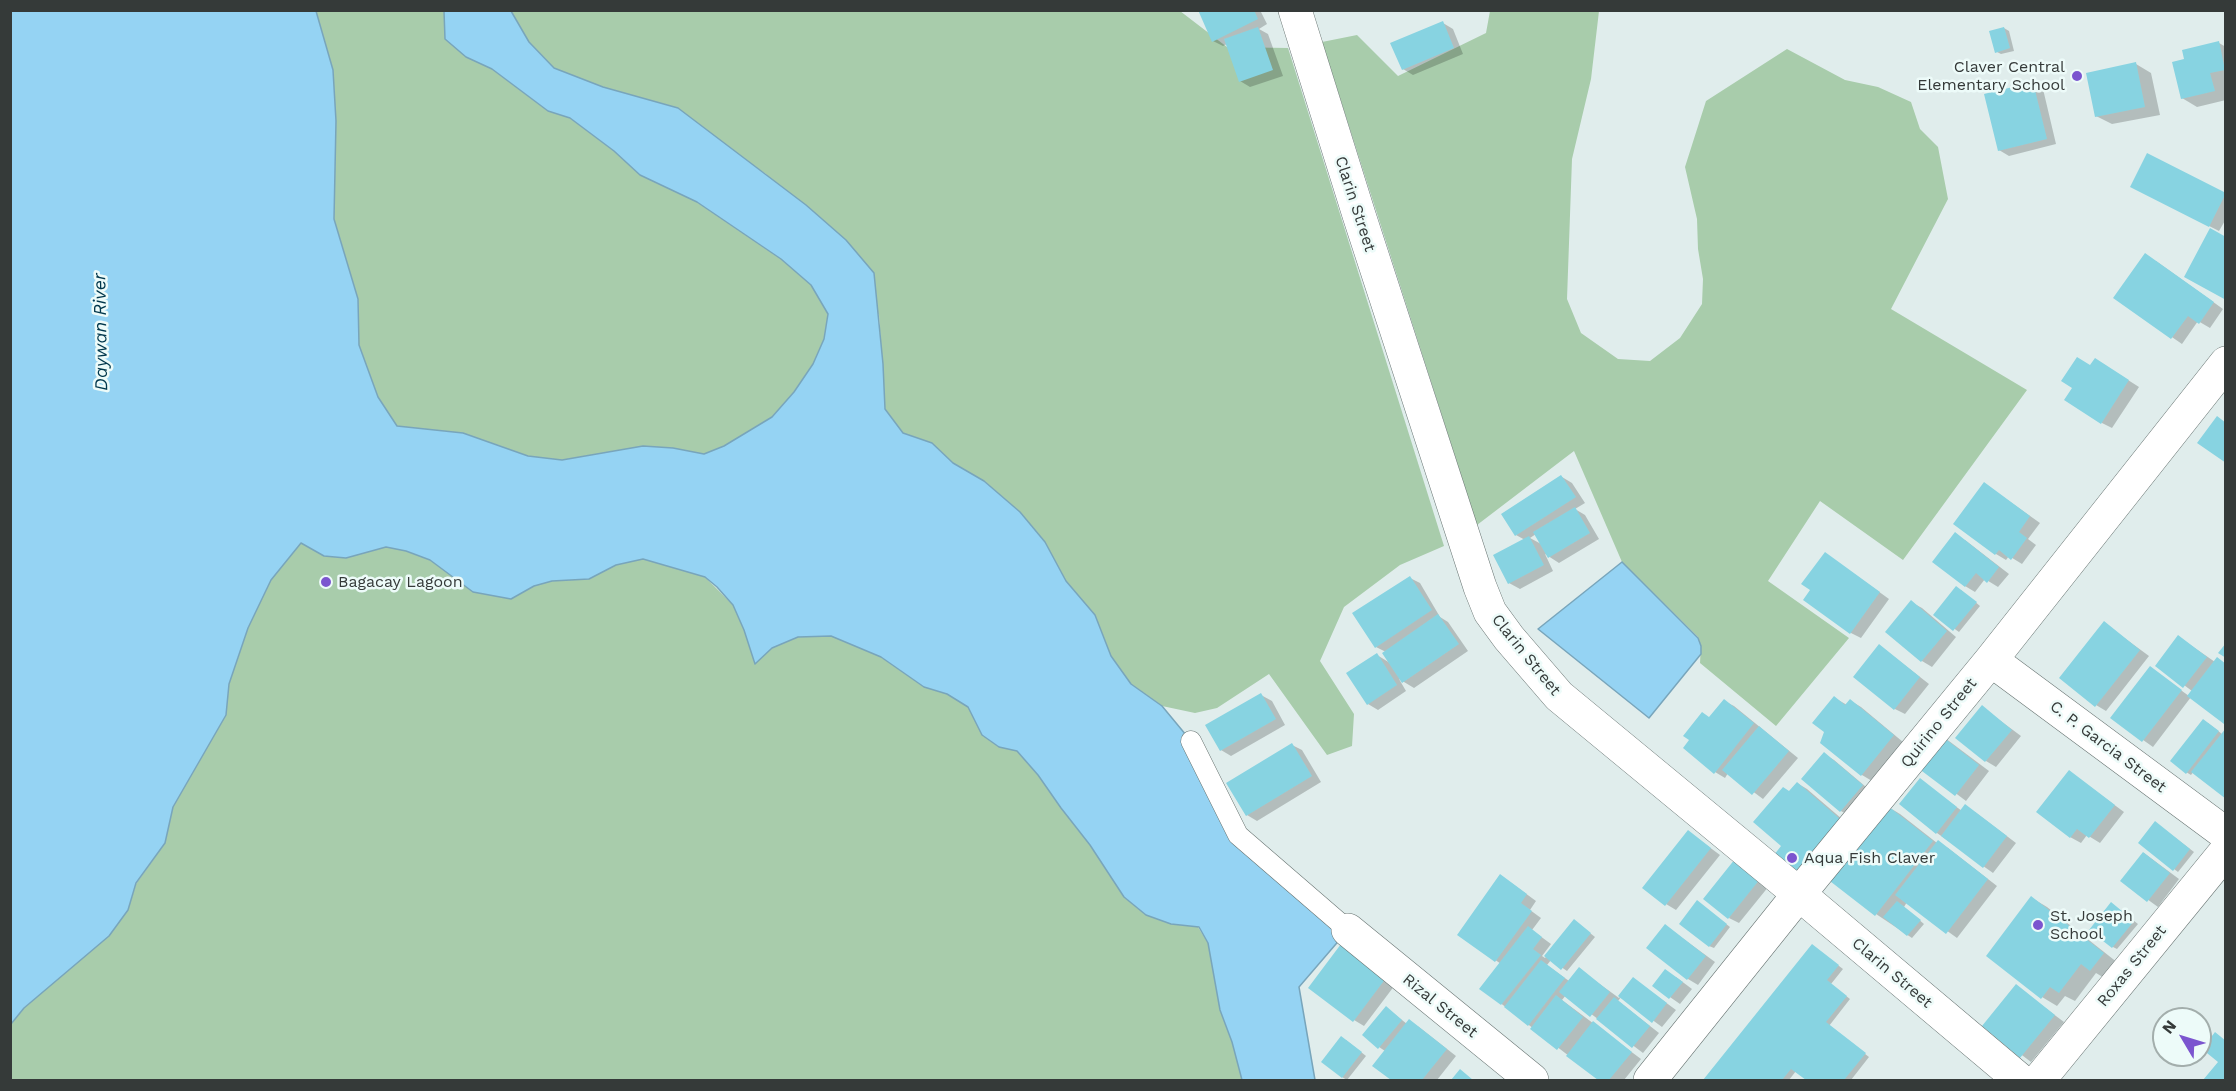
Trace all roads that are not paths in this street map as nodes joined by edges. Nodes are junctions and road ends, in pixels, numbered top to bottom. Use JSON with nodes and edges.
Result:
{"nodes":[{"id":1,"x":1295,"y":10,"type":"edge"},
{"id":2,"x":2226,"y":363,"type":"edge"},
{"id":3,"x":1991,"y":660,"type":"junction"},
{"id":4,"x":1191,"y":741,"type":"dead end"},
{"id":5,"x":2226,"y":834,"type":"edge"},
{"id":6,"x":2226,"y":851,"type":"edge"},
{"id":7,"x":1799,"y":894,"type":"junction"},
{"id":8,"x":1348,"y":930,"type":"joint"},
{"id":9,"x":1532,"y":1080,"type":"edge"},
{"id":10,"x":1650,"y":1080,"type":"edge"},
{"id":11,"x":2020,"y":1080,"type":"edge"},
{"id":12,"x":2039,"y":1080,"type":"edge"}],
"edges":[{"from":1,"to":7,"type":"street","name":"Clarin Street"},
{"from":2,"to":3,"type":"street","name":"Quirino Street"},
{"from":3,"to":5,"type":"street","name":"C. P. Garcia Street"},
{"from":3,"to":7,"type":"street","name":"Quirino Street"},
{"from":4,"to":8,"type":"lane"},
{"from":6,"to":12,"type":"street","name":"Roxas Street"},
{"from":7,"to":10,"type":"street","name":"Quirino Street"},
{"from":7,"to":11,"type":"street","name":"Clarin Street"},
{"from":8,"to":9,"type":"street","name":"Rizal Street"}]}
